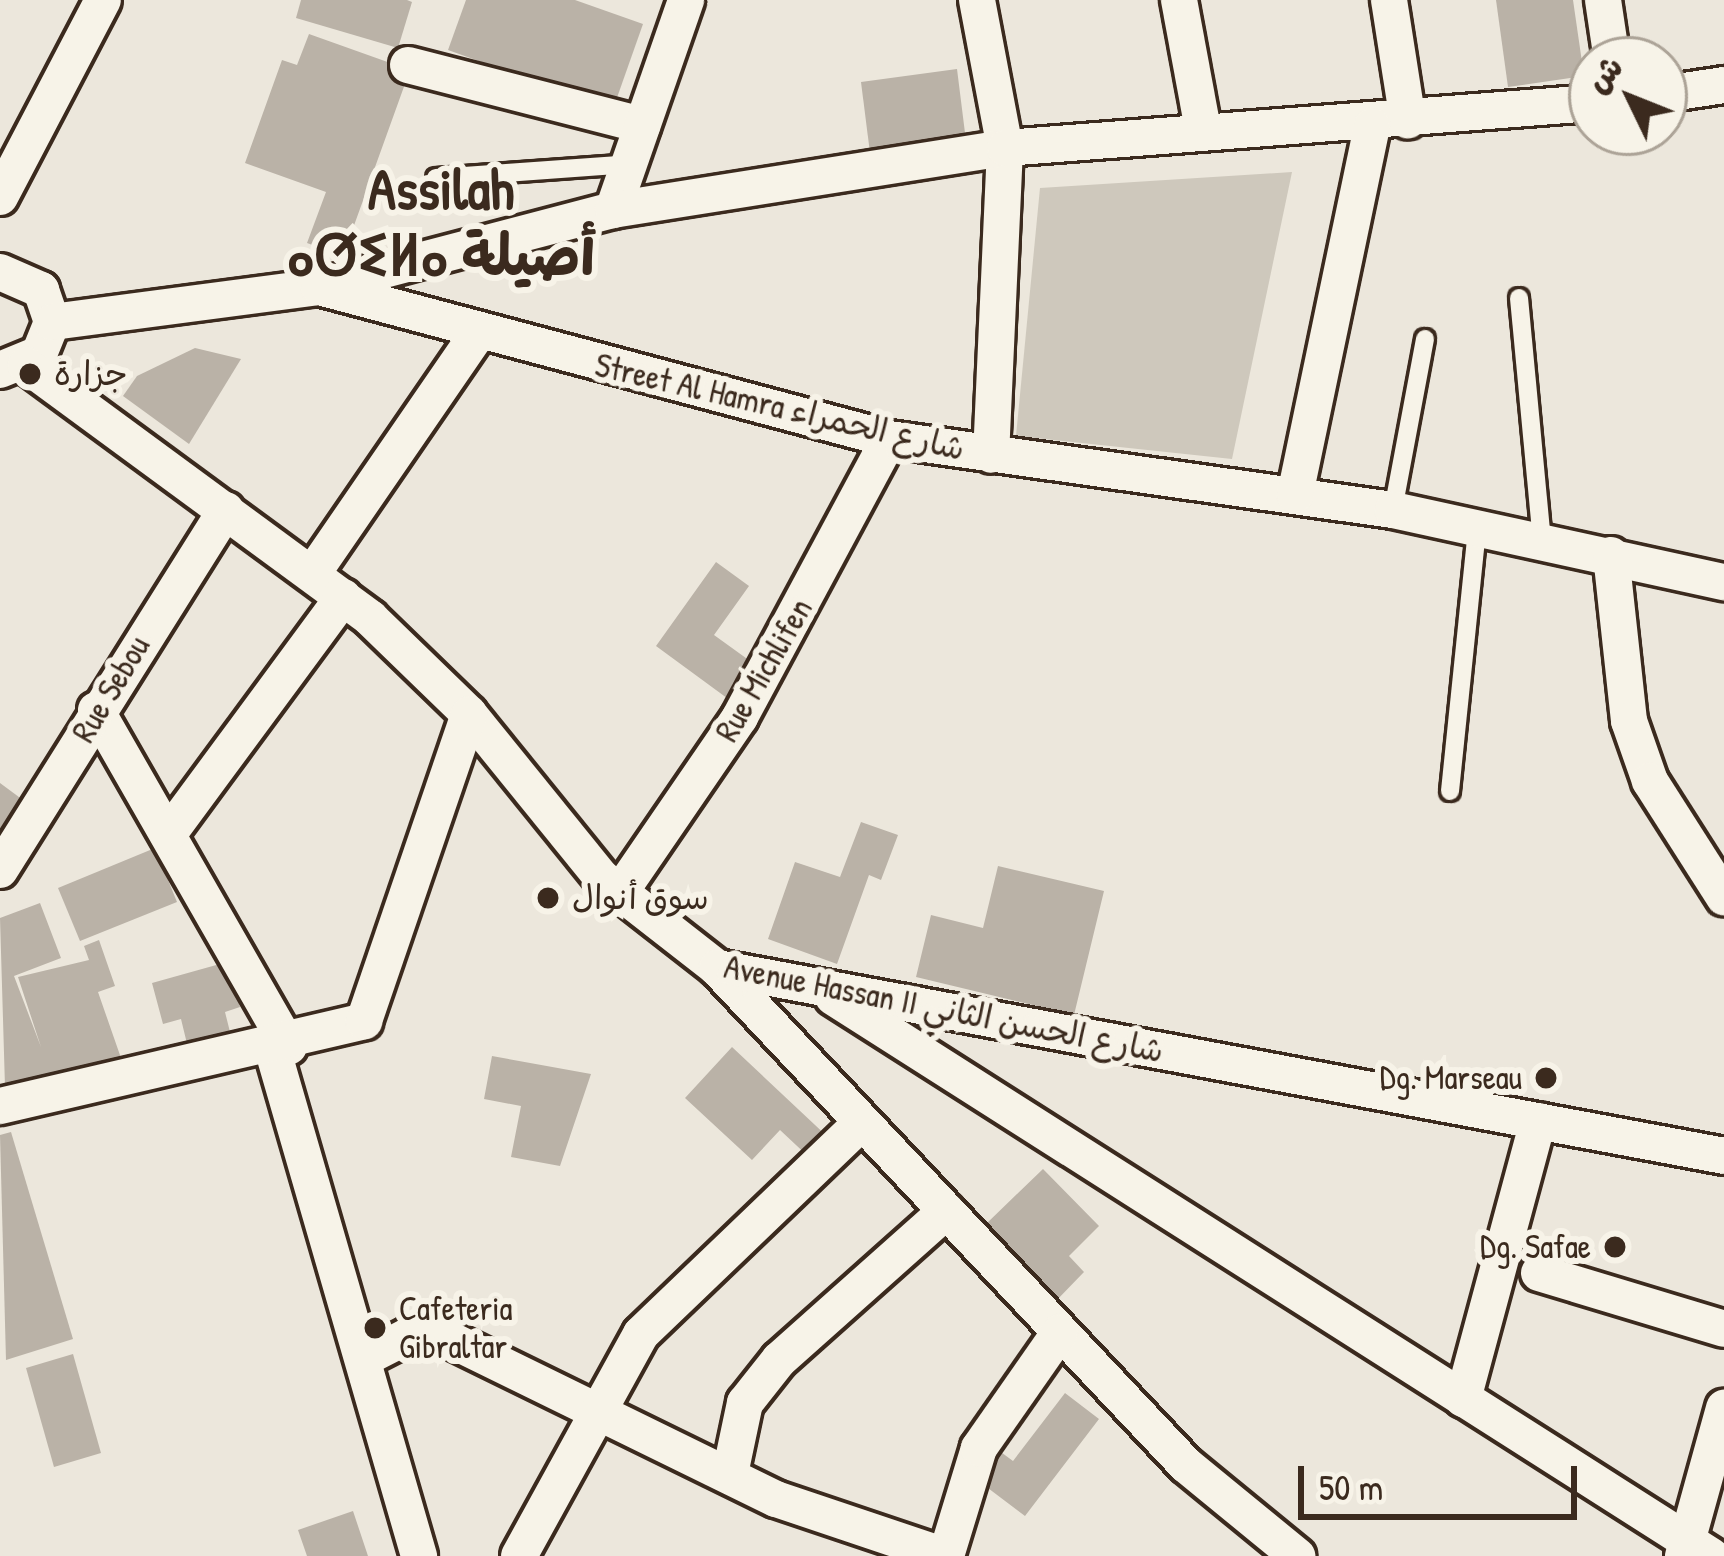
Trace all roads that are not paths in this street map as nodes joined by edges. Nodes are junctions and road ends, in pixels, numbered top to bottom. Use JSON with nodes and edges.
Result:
{"nodes":[{"id":1,"x":103,"y":0,"type":"edge"},
{"id":2,"x":686,"y":0,"type":"edge"},
{"id":3,"x":977,"y":0,"type":"edge"},
{"id":4,"x":1179,"y":0,"type":"edge"},
{"id":5,"x":1389,"y":0,"type":"edge"},
{"id":6,"x":1603,"y":0,"type":"edge"},
{"id":7,"x":1608,"y":36,"type":"edge"},
{"id":8,"x":408,"y":65,"type":"dead end"},
{"id":9,"x":1724,"y":85,"type":"edge"},
{"id":10,"x":1688,"y":90,"type":"edge"},
{"id":11,"x":1568,"y":106,"type":"edge"},
{"id":12,"x":1390,"y":124,"type":"junction"},
{"id":13,"x":642,"y":125,"type":"junction"},
{"id":14,"x":1203,"y":129,"type":"junction"},
{"id":15,"x":1005,"y":148,"type":"junction"},
{"id":16,"x":629,"y":164,"type":"junction"},
{"id":17,"x":436,"y":178,"type":"dead end"},
{"id":18,"x":1,"y":191,"type":"edge"},
{"id":19,"x":613,"y":210,"type":"junction"},
{"id":20,"x":0,"y":272,"type":"edge"},
{"id":21,"x":319,"y":287,"type":"junction"},
{"id":22,"x":1519,"y":298,"type":"dead end"},
{"id":23,"x":52,"y":322,"type":"junction"},
{"id":24,"x":477,"y":334,"type":"junction"},
{"id":25,"x":1425,"y":338,"type":"dead end"},
{"id":26,"x":13,"y":367,"type":"edge"},
{"id":27,"x":889,"y":439,"type":"junction"},
{"id":28,"x":991,"y":455,"type":"junction"},
{"id":29,"x":1295,"y":496,"type":"junction"},
{"id":30,"x":226,"y":510,"type":"junction"},
{"id":31,"x":1393,"y":510,"type":"junction"},
{"id":32,"x":1477,"y":529,"type":"junction"},
{"id":33,"x":1542,"y":543,"type":"junction"},
{"id":34,"x":1611,"y":555,"type":"junction"},
{"id":35,"x":313,"y":573,"type":"junction"},
{"id":36,"x":1724,"y":582,"type":"edge"},
{"id":37,"x":343,"y":597,"type":"junction"},
{"id":38,"x":96,"y":710,"type":"junction"},
{"id":39,"x":469,"y":714,"type":"junction"},
{"id":40,"x":1450,"y":791,"type":"dead end"},
{"id":41,"x":170,"y":832,"type":"junction"},
{"id":42,"x":0,"y":870,"type":"edge"},
{"id":43,"x":621,"y":891,"type":"junction"},
{"id":44,"x":1724,"y":897,"type":"edge"},
{"id":45,"x":717,"y":968,"type":"junction"},
{"id":46,"x":818,"y":987,"type":"junction"},
{"id":47,"x":281,"y":1049,"type":"junction"},
{"id":48,"x":0,"y":1106,"type":"edge"},
{"id":49,"x":1538,"y":1121,"type":"junction"},
{"id":50,"x":862,"y":1122,"type":"junction"},
{"id":51,"x":1724,"y":1156,"type":"edge"},
{"id":52,"x":946,"y":1211,"type":"junction"},
{"id":53,"x":1539,"y":1273,"type":"dead end"},
{"id":54,"x":1724,"y":1329,"type":"edge"},
{"id":55,"x":1060,"y":1332,"type":"junction"},
{"id":56,"x":363,"y":1359,"type":"junction"},
{"id":57,"x":1463,"y":1399,"type":"junction"},
{"id":58,"x":1724,"y":1408,"type":"edge"},
{"id":59,"x":600,"y":1416,"type":"junction"},
{"id":60,"x":1715,"y":1470,"type":"edge"},
{"id":61,"x":730,"y":1474,"type":"junction"},
{"id":62,"x":1694,"y":1551,"type":"edge"},
{"id":63,"x":418,"y":1556,"type":"edge"},
{"id":64,"x":519,"y":1556,"type":"edge"},
{"id":65,"x":946,"y":1556,"type":"edge"},
{"id":66,"x":1297,"y":1556,"type":"edge"}],
"edges":[{"from":1,"to":18,"type":"street"},
{"from":2,"to":13,"type":"street"},
{"from":3,"to":15,"type":"street"},
{"from":4,"to":14,"type":"street"},
{"from":5,"to":12,"type":"street"},
{"from":6,"to":7,"type":"street"},
{"from":8,"to":13,"type":"street"},
{"from":9,"to":10,"type":"street"},
{"from":11,"to":12,"type":"street"},
{"from":12,"to":14,"type":"street"},
{"from":12,"to":29,"type":"street"},
{"from":13,"to":16,"type":"street"},
{"from":14,"to":15,"type":"street"},
{"from":15,"to":19,"type":"street"},
{"from":15,"to":28,"type":"street"},
{"from":16,"to":17,"type":"lane"},
{"from":16,"to":19,"type":"street"},
{"from":19,"to":21,"type":"street"},
{"from":20,"to":23,"type":"street"},
{"from":21,"to":23,"type":"street","name":"Street Al Hamra شارع الحمراء"},
{"from":21,"to":24,"type":"street","name":"Street Al Hamra شارع الحمراء"},
{"from":22,"to":33,"type":"lane"},
{"from":23,"to":26,"type":"street"},
{"from":24,"to":27,"type":"street","name":"Street Al Hamra شارع الحمراء"},
{"from":24,"to":35,"type":"street"},
{"from":25,"to":31,"type":"lane"},
{"from":26,"to":30,"type":"street","name":"Avenue Hassan II شارع الحسن الثاني"},
{"from":27,"to":28,"type":"street","name":"Street Al Hamra شارع الحمراء"},
{"from":27,"to":43,"type":"street","name":"Rue Michlifen"},
{"from":28,"to":29,"type":"street","name":"Street Al Hamra شارع الحمراء"},
{"from":29,"to":31,"type":"street","name":"Street Al Hamra شارع الحمراء"},
{"from":30,"to":35,"type":"street","name":"Avenue Hassan II شارع الحسن الثاني"},
{"from":30,"to":38,"type":"street","name":"Rue Sebou"},
{"from":31,"to":32,"type":"street","name":"Street Al Hamra شارع الحمراء"},
{"from":32,"to":33,"type":"street","name":"Street Al Hamra شارع الحمراء"},
{"from":32,"to":40,"type":"lane"},
{"from":33,"to":34,"type":"street","name":"Street Al Hamra شارع الحمراء"},
{"from":34,"to":36,"type":"street","name":"Street Al Hamra شارع الحمراء"},
{"from":34,"to":44,"type":"street"},
{"from":35,"to":37,"type":"street","name":"Avenue Hassan II شارع الحسن الثاني"},
{"from":37,"to":39,"type":"street","name":"Avenue Hassan II شارع الحسن الثاني"},
{"from":37,"to":41,"type":"street"},
{"from":38,"to":41,"type":"street"},
{"from":38,"to":42,"type":"street","name":"Rue Sebou"},
{"from":39,"to":43,"type":"street","name":"Avenue Hassan II شارع الحسن الثاني"},
{"from":39,"to":47,"type":"street"},
{"from":41,"to":47,"type":"street"},
{"from":43,"to":45,"type":"street","name":"Avenue Hassan II شارع الحسن الثاني"},
{"from":45,"to":46,"type":"street","name":"Avenue Hassan II شارع الحسن الثاني"},
{"from":45,"to":50,"type":"street"},
{"from":46,"to":49,"type":"street","name":"Avenue Hassan II شارع الحسن الثاني"},
{"from":46,"to":57,"type":"street"},
{"from":47,"to":48,"type":"street"},
{"from":47,"to":56,"type":"street"},
{"from":49,"to":51,"type":"street","name":"Avenue Hassan II شارع الحسن الثاني"},
{"from":49,"to":57,"type":"street"},
{"from":50,"to":52,"type":"street"},
{"from":50,"to":59,"type":"street"},
{"from":52,"to":55,"type":"street"},
{"from":52,"to":61,"type":"street"},
{"from":53,"to":54,"type":"street"},
{"from":55,"to":65,"type":"street"},
{"from":55,"to":66,"type":"street"},
{"from":56,"to":59,"type":"street"},
{"from":56,"to":63,"type":"street"},
{"from":57,"to":62,"type":"street"},
{"from":58,"to":60,"type":"street"},
{"from":59,"to":61,"type":"street"},
{"from":59,"to":64,"type":"street"},
{"from":60,"to":62,"type":"street"},
{"from":61,"to":65,"type":"street"}]}
